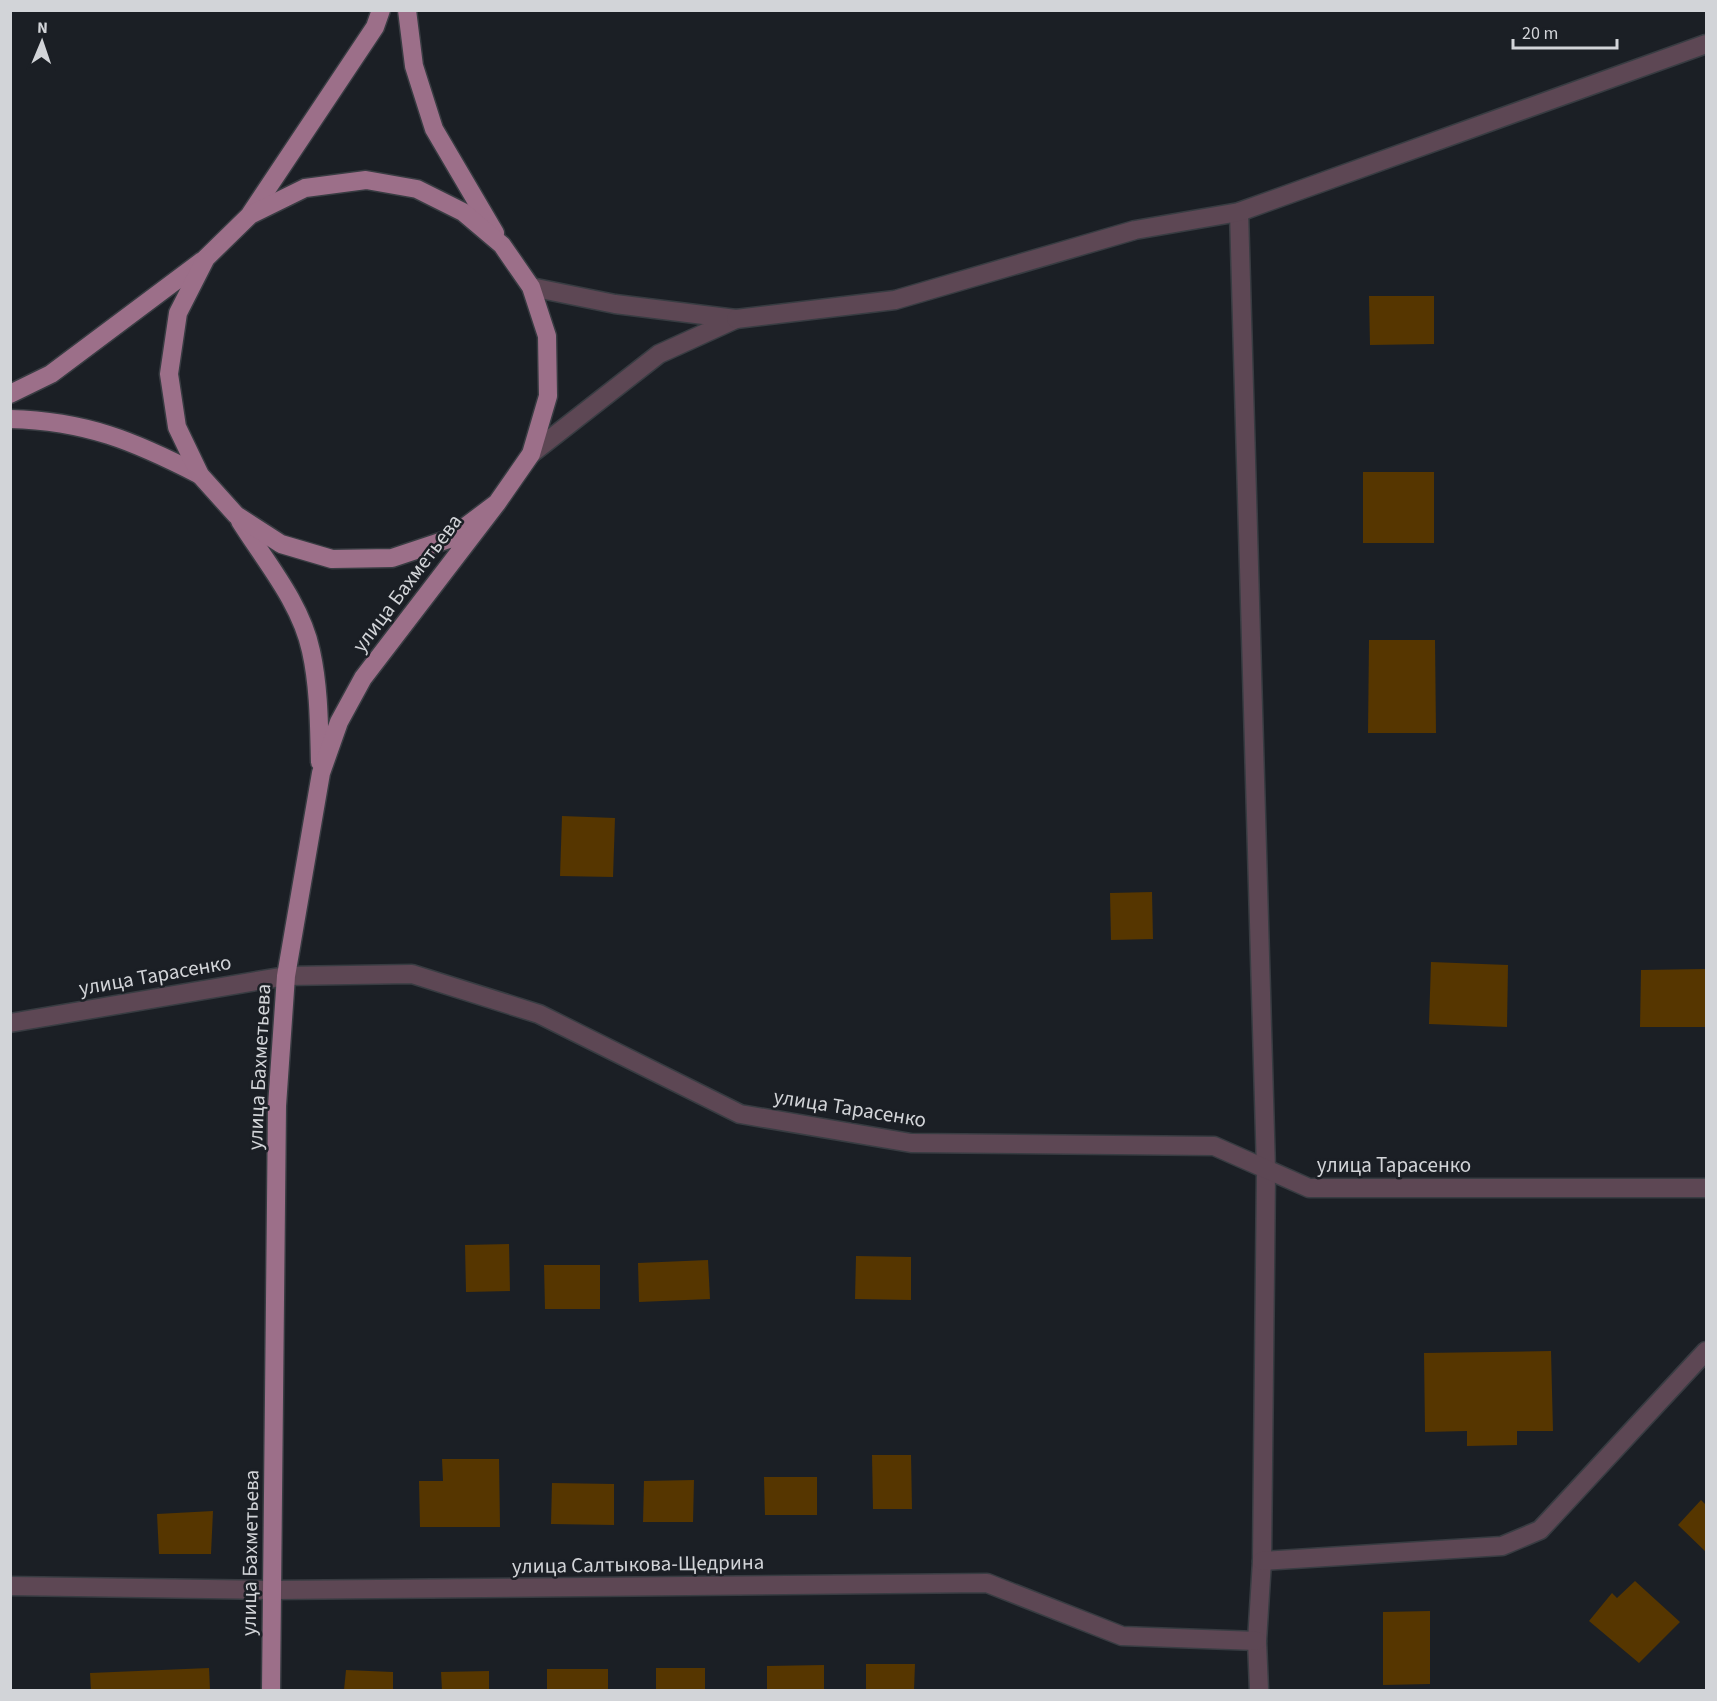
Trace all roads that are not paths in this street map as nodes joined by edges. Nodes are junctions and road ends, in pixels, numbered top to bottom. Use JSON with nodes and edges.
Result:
{"nodes":[{"id":1,"x":381,"y":10,"type":"edge"},
{"id":2,"x":407,"y":10,"type":"edge"},
{"id":3,"x":1707,"y":44,"type":"edge"},
{"id":4,"x":1239,"y":212,"type":"junction"},
{"id":5,"x":250,"y":215,"type":"junction"},
{"id":6,"x":502,"y":245,"type":"junction"},
{"id":7,"x":206,"y":258,"type":"junction"},
{"id":8,"x":531,"y":287,"type":"junction"},
{"id":9,"x":736,"y":319,"type":"junction"},
{"id":10,"x":10,"y":394,"type":"edge"},
{"id":11,"x":10,"y":419,"type":"edge"},
{"id":12,"x":531,"y":454,"type":"junction"},
{"id":13,"x":200,"y":475,"type":"junction"},
{"id":14,"x":497,"y":503,"type":"junction"},
{"id":15,"x":236,"y":515,"type":"junction"},
{"id":16,"x":321,"y":773,"type":"junction"},
{"id":17,"x":286,"y":976,"type":"junction"},
{"id":18,"x":10,"y":1023,"type":"edge"},
{"id":19,"x":1266,"y":1170,"type":"junction"},
{"id":20,"x":1707,"y":1188,"type":"edge"},
{"id":21,"x":1707,"y":1351,"type":"edge"},
{"id":22,"x":1262,"y":1561,"type":"junction"},
{"id":23,"x":10,"y":1587,"type":"edge"},
{"id":24,"x":273,"y":1590,"type":"junction"},
{"id":25,"x":1257,"y":1641,"type":"junction"},
{"id":26,"x":271,"y":1690,"type":"edge"},
{"id":27,"x":1259,"y":1690,"type":"edge"}],
"edges":[{"from":1,"to":5,"type":"main road"},
{"from":2,"to":6,"type":"main road"},
{"from":3,"to":4,"type":"street"},
{"from":4,"to":9,"type":"street"},
{"from":4,"to":19,"type":"street"},
{"from":5,"to":6,"type":"main road"},
{"from":5,"to":7,"type":"main road"},
{"from":6,"to":8,"type":"main road","name":"улица Бахметьева"},
{"from":7,"to":10,"type":"main road"},
{"from":7,"to":13,"type":"main road"},
{"from":8,"to":9,"type":"street"},
{"from":8,"to":12,"type":"main road","name":"улица Бахметьева"},
{"from":9,"to":12,"type":"street"},
{"from":11,"to":13,"type":"main road"},
{"from":12,"to":14,"type":"main road","name":"улица Бахметьева"},
{"from":13,"to":15,"type":"main road"},
{"from":14,"to":15,"type":"main road"},
{"from":14,"to":16,"type":"main road","name":"улица Бахметьева"},
{"from":15,"to":16,"type":"main road"},
{"from":16,"to":17,"type":"main road","name":"улица Бахметьева"},
{"from":17,"to":18,"type":"street","name":"улица Тарасенко"},
{"from":17,"to":19,"type":"street","name":"улица Тарасенко"},
{"from":17,"to":24,"type":"main road","name":"улица Бахметьева"},
{"from":19,"to":20,"type":"street","name":"улица Тарасенко"},
{"from":19,"to":22,"type":"street"},
{"from":21,"to":22,"type":"street"},
{"from":22,"to":25,"type":"street"},
{"from":23,"to":24,"type":"street","name":"улица Салтыкова-Щедрина"},
{"from":24,"to":25,"type":"street","name":"улица Салтыкова-Щедрина"},
{"from":24,"to":26,"type":"main road","name":"улица Бахметьева"},
{"from":25,"to":27,"type":"street"}]}
